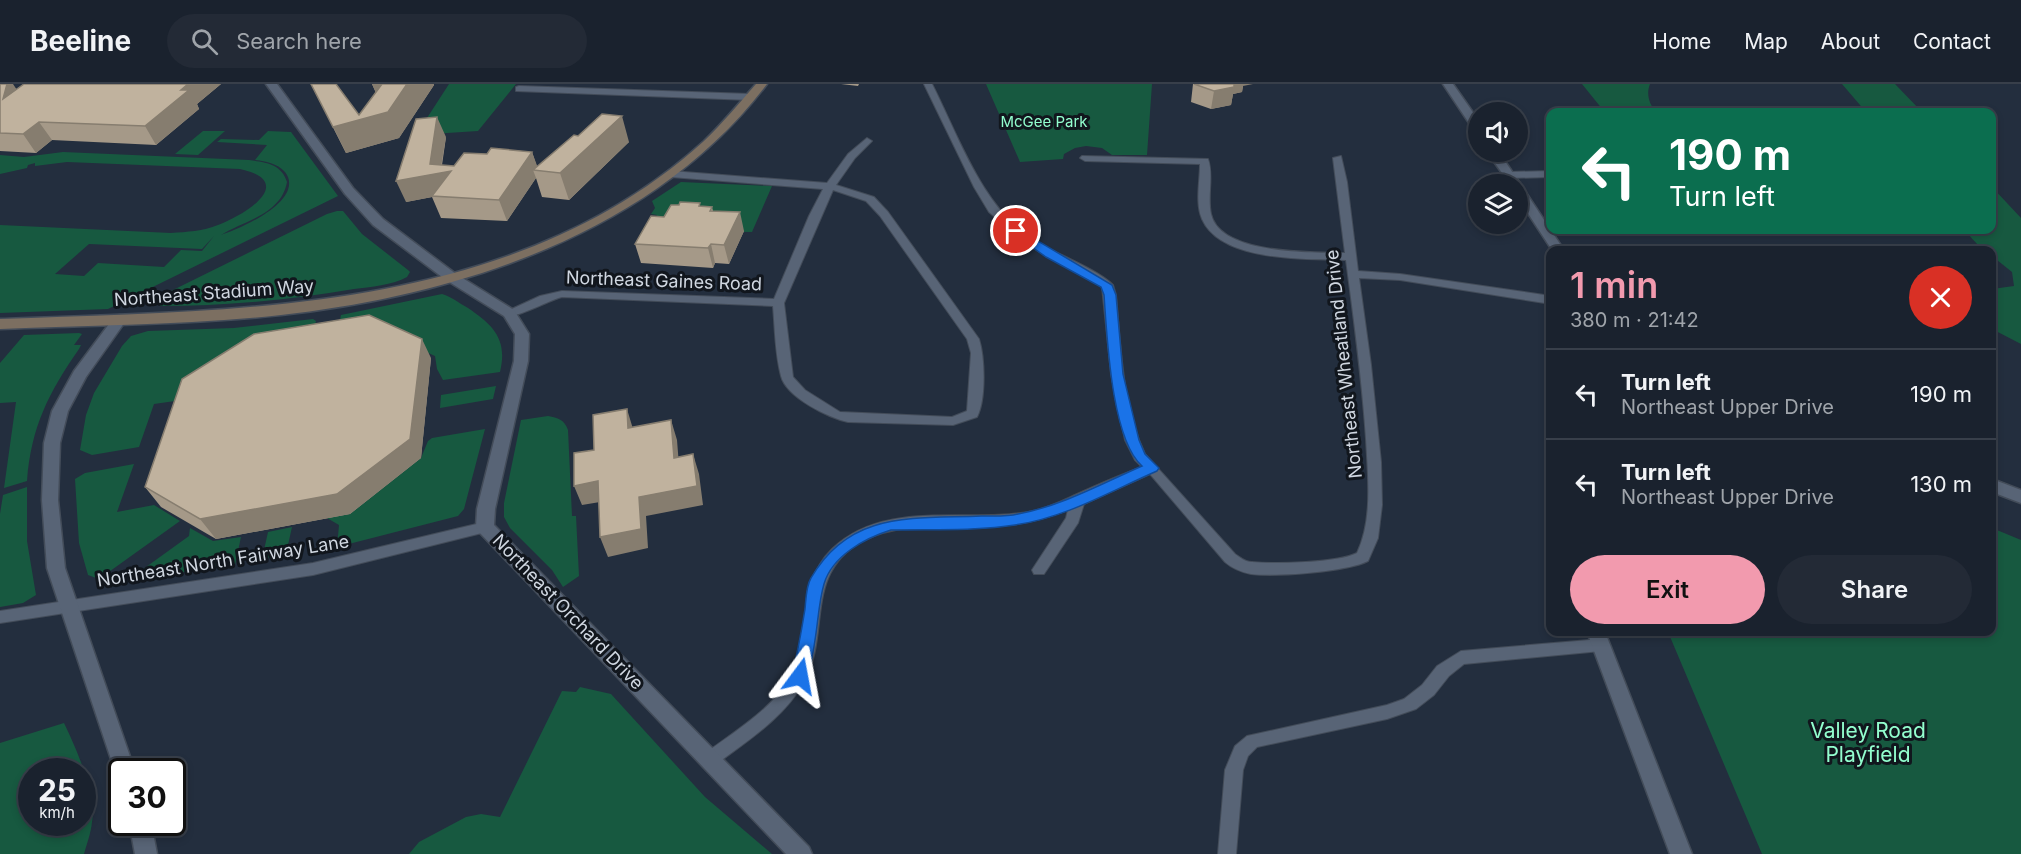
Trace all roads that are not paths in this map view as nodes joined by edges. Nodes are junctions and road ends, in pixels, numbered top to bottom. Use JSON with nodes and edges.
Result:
{"nodes":[{"id":1,"x":271,"y":84,"type":"edge"},
{"id":2,"x":762,"y":84,"type":"edge"},
{"id":3,"x":928,"y":84,"type":"edge"},
{"id":4,"x":1448,"y":84,"type":"edge"},
{"id":5,"x":519,"y":89,"type":"dead end"},
{"id":6,"x":750,"y":97,"type":"junction"},
{"id":7,"x":1468,"y":114,"type":"edge"},
{"id":8,"x":867,"y":141,"type":"dead end"},
{"id":9,"x":1085,"y":158,"type":"dead end"},
{"id":10,"x":1338,"y":158,"type":"dead end"},
{"id":11,"x":671,"y":174,"type":"junction"},
{"id":12,"x":1546,"y":175,"type":"edge"},
{"id":13,"x":1528,"y":180,"type":"edge"},
{"id":14,"x":830,"y":186,"type":"junction"},
{"id":15,"x":1528,"y":204,"type":"edge"},
{"id":16,"x":1546,"y":232,"type":"edge"},
{"id":17,"x":1351,"y":257,"type":"junction"},
{"id":18,"x":1354,"y":274,"type":"junction"},
{"id":19,"x":451,"y":277,"type":"junction"},
{"id":20,"x":1546,"y":299,"type":"edge"},
{"id":21,"x":778,"y":303,"type":"junction"},
{"id":22,"x":509,"y":314,"type":"junction"},
{"id":23,"x":120,"y":318,"type":"junction"},
{"id":24,"x":0,"y":324,"type":"edge"},
{"id":25,"x":1152,"y":468,"type":"junction"},
{"id":26,"x":1996,"y":487,"type":"edge"},
{"id":27,"x":2021,"y":497,"type":"edge"},
{"id":28,"x":1078,"y":499,"type":"junction"},
{"id":29,"x":485,"y":526,"type":"junction"},
{"id":30,"x":1039,"y":570,"type":"dead end"},
{"id":31,"x":68,"y":606,"type":"junction"},
{"id":32,"x":0,"y":618,"type":"edge"},
{"id":33,"x":1599,"y":638,"type":"edge"},
{"id":34,"x":121,"y":758,"type":"edge"},
{"id":35,"x":710,"y":760,"type":"junction"},
{"id":36,"x":143,"y":836,"type":"edge"},
{"id":37,"x":147,"y":854,"type":"edge"},
{"id":38,"x":801,"y":854,"type":"edge"},
{"id":39,"x":1227,"y":854,"type":"edge"},
{"id":40,"x":1681,"y":854,"type":"edge"}],
"edges":[{"from":1,"to":19,"type":"street"},
{"from":2,"to":6,"type":"main road","name":"Northeast Stadium Way"},
{"from":3,"to":25,"type":"street","name":"Northeast Wheatland Drive"},
{"from":4,"to":7,"type":"street"},
{"from":5,"to":6,"type":"street"},
{"from":6,"to":11,"type":"main road","name":"Northeast Stadium Way"},
{"from":8,"to":14,"type":"street","name":"Northeast Gaines Road"},
{"from":9,"to":17,"type":"street"},
{"from":10,"to":17,"type":"street","name":"Northeast Wheatland Drive"},
{"from":11,"to":14,"type":"street"},
{"from":11,"to":19,"type":"main road","name":"Northeast Stadium Way"},
{"from":12,"to":13,"type":"street"},
{"from":14,"to":21,"type":"street","name":"Northeast Gaines Road"},
{"from":14,"to":21,"type":"street"},
{"from":15,"to":16,"type":"street"},
{"from":17,"to":18,"type":"street","name":"Northeast Wheatland Drive"},
{"from":18,"to":20,"type":"street"},
{"from":18,"to":25,"type":"street","name":"Northeast Wheatland Drive"},
{"from":19,"to":22,"type":"street"},
{"from":19,"to":23,"type":"main road","name":"Northeast Stadium Way"},
{"from":21,"to":22,"type":"street","name":"Northeast Gaines Road"},
{"from":22,"to":29,"type":"street","name":"Northeast Orchard Drive"},
{"from":23,"to":24,"type":"main road","name":"Northeast Stadium Way"},
{"from":23,"to":31,"type":"street"},
{"from":25,"to":28,"type":"street"},
{"from":26,"to":27,"type":"street"},
{"from":28,"to":30,"type":"street"},
{"from":28,"to":35,"type":"street"},
{"from":29,"to":31,"type":"street","name":"Northeast North Fairway Lane"},
{"from":29,"to":35,"type":"street","name":"Northeast Orchard Drive"},
{"from":31,"to":32,"type":"street","name":"Northeast North Fairway Lane"},
{"from":31,"to":34,"type":"street"},
{"from":33,"to":39,"type":"street"},
{"from":33,"to":40,"type":"street"},
{"from":35,"to":38,"type":"street","name":"Northeast Orchard Drive"},
{"from":36,"to":37,"type":"street"}]}
